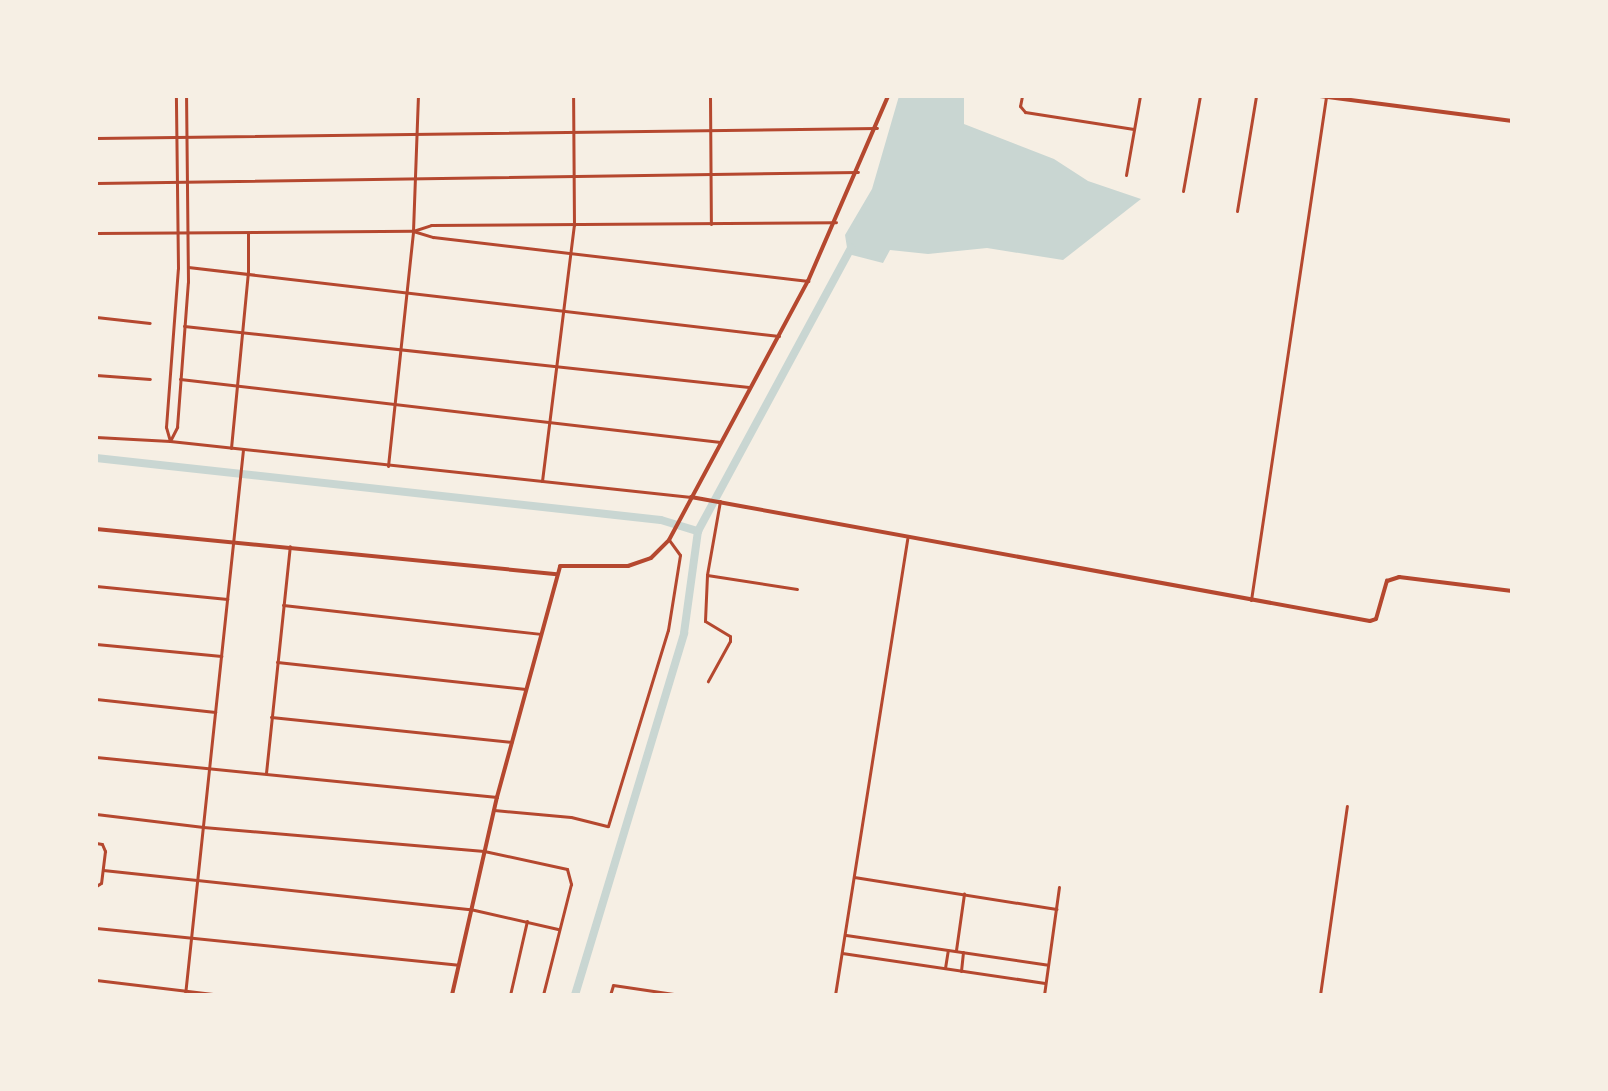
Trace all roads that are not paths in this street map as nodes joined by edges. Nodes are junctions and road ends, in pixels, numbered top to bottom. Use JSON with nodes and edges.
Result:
{"nodes":[{"id":1,"x":176,"y":96,"type":"edge"},
{"id":2,"x":186,"y":96,"type":"edge"},
{"id":3,"x":418,"y":96,"type":"edge"},
{"id":4,"x":573,"y":96,"type":"edge"},
{"id":5,"x":710,"y":96,"type":"edge"},
{"id":6,"x":888,"y":96,"type":"edge"},
{"id":7,"x":1022,"y":96,"type":"edge"},
{"id":8,"x":1140,"y":96,"type":"edge"},
{"id":9,"x":1200,"y":96,"type":"edge"},
{"id":10,"x":1256,"y":96,"type":"edge"},
{"id":11,"x":1320,"y":96,"type":"edge"},
{"id":12,"x":1326,"y":96,"type":"edge"},
{"id":13,"x":1512,"y":121,"type":"edge"},
{"id":14,"x":877,"y":128,"type":"junction"},
{"id":15,"x":1134,"y":129,"type":"junction"},
{"id":16,"x":710,"y":130,"type":"junction"},
{"id":17,"x":574,"y":132,"type":"junction"},
{"id":18,"x":417,"y":135,"type":"junction"},
{"id":19,"x":96,"y":138,"type":"edge"},
{"id":20,"x":176,"y":138,"type":"junction"},
{"id":21,"x":186,"y":138,"type":"junction"},
{"id":22,"x":858,"y":172,"type":"junction"},
{"id":23,"x":711,"y":174,"type":"junction"},
{"id":24,"x":1126,"y":175,"type":"dead end"},
{"id":25,"x":575,"y":176,"type":"junction"},
{"id":26,"x":417,"y":178,"type":"junction"},
{"id":27,"x":187,"y":181,"type":"junction"},
{"id":28,"x":177,"y":182,"type":"junction"},
{"id":29,"x":96,"y":183,"type":"edge"},
{"id":30,"x":1183,"y":191,"type":"dead end"},
{"id":31,"x":1237,"y":211,"type":"dead end"},
{"id":32,"x":836,"y":222,"type":"junction"},
{"id":33,"x":574,"y":225,"type":"junction"},
{"id":34,"x":711,"y":225,"type":"junction"},
{"id":35,"x":248,"y":231,"type":"junction"},
{"id":36,"x":413,"y":231,"type":"junction"},
{"id":37,"x":188,"y":232,"type":"junction"},
{"id":38,"x":96,"y":233,"type":"edge"},
{"id":39,"x":178,"y":233,"type":"junction"},
{"id":40,"x":570,"y":252,"type":"junction"},
{"id":41,"x":188,"y":267,"type":"junction"},
{"id":42,"x":248,"y":273,"type":"junction"},
{"id":43,"x":177,"y":281,"type":"junction"},
{"id":44,"x":808,"y":281,"type":"junction"},
{"id":45,"x":188,"y":282,"type":"junction"},
{"id":46,"x":408,"y":291,"type":"junction"},
{"id":47,"x":562,"y":311,"type":"junction"},
{"id":48,"x":96,"y":317,"type":"edge"},
{"id":49,"x":174,"y":317,"type":"junction"},
{"id":50,"x":185,"y":317,"type":"junction"},
{"id":51,"x":150,"y":323,"type":"dead end"},
{"id":52,"x":184,"y":326,"type":"junction"},
{"id":53,"x":243,"y":332,"type":"junction"},
{"id":54,"x":779,"y":336,"type":"junction"},
{"id":55,"x":401,"y":348,"type":"junction"},
{"id":56,"x":555,"y":367,"type":"junction"},
{"id":57,"x":170,"y":371,"type":"junction"},
{"id":58,"x":181,"y":372,"type":"junction"},
{"id":59,"x":96,"y":375,"type":"edge"},
{"id":60,"x":150,"y":379,"type":"dead end"},
{"id":61,"x":180,"y":379,"type":"junction"},
{"id":62,"x":237,"y":386,"type":"junction"},
{"id":63,"x":749,"y":387,"type":"junction"},
{"id":64,"x":394,"y":405,"type":"junction"},
{"id":65,"x":549,"y":422,"type":"junction"},
{"id":66,"x":96,"y":437,"type":"edge"},
{"id":67,"x":170,"y":441,"type":"junction"},
{"id":68,"x":720,"y":442,"type":"junction"},
{"id":69,"x":231,"y":448,"type":"junction"},
{"id":70,"x":243,"y":450,"type":"junction"},
{"id":71,"x":388,"y":466,"type":"junction"},
{"id":72,"x":542,"y":481,"type":"junction"},
{"id":73,"x":691,"y":497,"type":"junction"},
{"id":74,"x":719,"y":501,"type":"junction"},
{"id":75,"x":96,"y":529,"type":"edge"},
{"id":76,"x":907,"y":539,"type":"junction"},
{"id":77,"x":669,"y":540,"type":"junction"},
{"id":78,"x":233,"y":541,"type":"junction"},
{"id":79,"x":290,"y":546,"type":"junction"},
{"id":80,"x":557,"y":574,"type":"junction"},
{"id":81,"x":707,"y":575,"type":"junction"},
{"id":82,"x":96,"y":586,"type":"edge"},
{"id":83,"x":797,"y":589,"type":"dead end"},
{"id":84,"x":1512,"y":591,"type":"edge"},
{"id":85,"x":227,"y":599,"type":"junction"},
{"id":86,"x":1251,"y":600,"type":"junction"},
{"id":87,"x":283,"y":605,"type":"junction"},
{"id":88,"x":540,"y":634,"type":"junction"},
{"id":89,"x":96,"y":644,"type":"edge"},
{"id":90,"x":221,"y":656,"type":"junction"},
{"id":91,"x":277,"y":662,"type":"junction"},
{"id":92,"x":708,"y":681,"type":"dead end"},
{"id":93,"x":526,"y":689,"type":"junction"},
{"id":94,"x":96,"y":699,"type":"edge"},
{"id":95,"x":215,"y":712,"type":"junction"},
{"id":96,"x":271,"y":717,"type":"junction"},
{"id":97,"x":512,"y":742,"type":"junction"},
{"id":98,"x":96,"y":757,"type":"edge"},
{"id":99,"x":209,"y":768,"type":"junction"},
{"id":100,"x":265,"y":773,"type":"junction"},
{"id":101,"x":497,"y":797,"type":"junction"},
{"id":102,"x":1347,"y":806,"type":"dead end"},
{"id":103,"x":494,"y":810,"type":"junction"},
{"id":104,"x":96,"y":814,"type":"edge"},
{"id":105,"x":203,"y":827,"type":"junction"},
{"id":106,"x":96,"y":843,"type":"edge"},
{"id":107,"x":484,"y":851,"type":"junction"},
{"id":108,"x":103,"y":870,"type":"junction"},
{"id":109,"x":853,"y":877,"type":"junction"},
{"id":110,"x":197,"y":879,"type":"junction"},
{"id":111,"x":96,"y":886,"type":"edge"},
{"id":112,"x":1059,"y":887,"type":"dead end"},
{"id":113,"x":964,"y":894,"type":"junction"},
{"id":114,"x":470,"y":909,"type":"junction"},
{"id":115,"x":1056,"y":909,"type":"junction"},
{"id":116,"x":527,"y":921,"type":"junction"},
{"id":117,"x":96,"y":928,"type":"edge"},
{"id":118,"x":558,"y":929,"type":"junction"},
{"id":119,"x":844,"y":935,"type":"junction"},
{"id":120,"x":191,"y":938,"type":"junction"},
{"id":121,"x":948,"y":950,"type":"junction"},
{"id":122,"x":956,"y":951,"type":"junction"},
{"id":123,"x":963,"y":952,"type":"junction"},
{"id":124,"x":842,"y":953,"type":"junction"},
{"id":125,"x":458,"y":965,"type":"junction"},
{"id":126,"x":1048,"y":965,"type":"junction"},
{"id":127,"x":945,"y":968,"type":"junction"},
{"id":128,"x":961,"y":971,"type":"junction"},
{"id":129,"x":96,"y":980,"type":"edge"},
{"id":130,"x":1045,"y":983,"type":"junction"},
{"id":131,"x":185,"y":994,"type":"edge"},
{"id":132,"x":221,"y":995,"type":"edge"},
{"id":133,"x":452,"y":995,"type":"edge"},
{"id":134,"x":510,"y":995,"type":"edge"},
{"id":135,"x":543,"y":995,"type":"edge"},
{"id":136,"x":610,"y":995,"type":"edge"},
{"id":137,"x":680,"y":995,"type":"edge"},
{"id":138,"x":718,"y":995,"type":"edge"},
{"id":139,"x":734,"y":995,"type":"edge"},
{"id":140,"x":835,"y":995,"type":"edge"},
{"id":141,"x":1044,"y":995,"type":"edge"},
{"id":142,"x":1320,"y":995,"type":"edge"}],
"edges":[{"from":1,"to":20,"type":"street"},
{"from":2,"to":21,"type":"street"},
{"from":3,"to":18,"type":"street"},
{"from":4,"to":17,"type":"street"},
{"from":5,"to":16,"type":"street"},
{"from":6,"to":14,"type":"street"},
{"from":7,"to":15,"type":"street"},
{"from":8,"to":15,"type":"street"},
{"from":9,"to":30,"type":"street"},
{"from":10,"to":31,"type":"street"},
{"from":11,"to":12,"type":"street"},
{"from":12,"to":13,"type":"street"},
{"from":12,"to":86,"type":"street"},
{"from":14,"to":16,"type":"street"},
{"from":14,"to":22,"type":"street"},
{"from":15,"to":24,"type":"street"},
{"from":16,"to":17,"type":"street"},
{"from":16,"to":23,"type":"street"},
{"from":17,"to":18,"type":"street"},
{"from":17,"to":25,"type":"street"},
{"from":18,"to":21,"type":"street"},
{"from":18,"to":26,"type":"street"},
{"from":19,"to":20,"type":"street"},
{"from":20,"to":21,"type":"street"},
{"from":20,"to":28,"type":"street"},
{"from":21,"to":27,"type":"street"},
{"from":22,"to":23,"type":"street"},
{"from":22,"to":32,"type":"street"},
{"from":23,"to":25,"type":"street"},
{"from":23,"to":34,"type":"street"},
{"from":25,"to":26,"type":"street"},
{"from":25,"to":33,"type":"street"},
{"from":26,"to":27,"type":"street"},
{"from":26,"to":36,"type":"street"},
{"from":27,"to":28,"type":"street"},
{"from":27,"to":37,"type":"street"},
{"from":28,"to":29,"type":"street"},
{"from":28,"to":39,"type":"street"},
{"from":32,"to":34,"type":"street"},
{"from":32,"to":44,"type":"street"},
{"from":33,"to":34,"type":"street"},
{"from":33,"to":36,"type":"street"},
{"from":33,"to":40,"type":"street"},
{"from":35,"to":36,"type":"street"},
{"from":35,"to":37,"type":"street"},
{"from":35,"to":42,"type":"street"},
{"from":36,"to":40,"type":"street"},
{"from":36,"to":46,"type":"street"},
{"from":37,"to":39,"type":"street"},
{"from":37,"to":41,"type":"street"},
{"from":38,"to":39,"type":"street"},
{"from":39,"to":43,"type":"street"},
{"from":40,"to":44,"type":"street"},
{"from":40,"to":47,"type":"street"},
{"from":41,"to":42,"type":"street"},
{"from":41,"to":45,"type":"street"},
{"from":42,"to":46,"type":"street"},
{"from":42,"to":53,"type":"street"},
{"from":43,"to":45,"type":"street"},
{"from":43,"to":49,"type":"street"},
{"from":44,"to":54,"type":"street"},
{"from":45,"to":50,"type":"street"},
{"from":46,"to":47,"type":"street"},
{"from":46,"to":55,"type":"street"},
{"from":47,"to":54,"type":"street"},
{"from":47,"to":56,"type":"street"},
{"from":48,"to":51,"type":"street"},
{"from":49,"to":50,"type":"street"},
{"from":49,"to":57,"type":"street"},
{"from":50,"to":52,"type":"street"},
{"from":52,"to":53,"type":"street"},
{"from":52,"to":58,"type":"street"},
{"from":53,"to":55,"type":"street"},
{"from":53,"to":62,"type":"street"},
{"from":54,"to":63,"type":"street"},
{"from":55,"to":56,"type":"street"},
{"from":55,"to":64,"type":"street"},
{"from":56,"to":63,"type":"street"},
{"from":56,"to":65,"type":"street"},
{"from":57,"to":58,"type":"street"},
{"from":57,"to":67,"type":"street"},
{"from":58,"to":61,"type":"street"},
{"from":59,"to":60,"type":"street"},
{"from":61,"to":62,"type":"street"},
{"from":61,"to":67,"type":"street"},
{"from":62,"to":64,"type":"street"},
{"from":62,"to":69,"type":"street"},
{"from":63,"to":68,"type":"street"},
{"from":64,"to":65,"type":"street"},
{"from":64,"to":71,"type":"street"},
{"from":65,"to":68,"type":"street"},
{"from":65,"to":72,"type":"street"},
{"from":66,"to":67,"type":"street"},
{"from":67,"to":69,"type":"street"},
{"from":68,"to":73,"type":"street"},
{"from":69,"to":70,"type":"street"},
{"from":70,"to":71,"type":"street"},
{"from":70,"to":78,"type":"street"},
{"from":71,"to":72,"type":"street"},
{"from":72,"to":73,"type":"street"},
{"from":73,"to":74,"type":"street"},
{"from":73,"to":77,"type":"street"},
{"from":74,"to":76,"type":"street"},
{"from":74,"to":81,"type":"street"},
{"from":75,"to":78,"type":"street"},
{"from":76,"to":86,"type":"street"},
{"from":76,"to":109,"type":"street"},
{"from":77,"to":80,"type":"street"},
{"from":77,"to":103,"type":"street"},
{"from":78,"to":79,"type":"street"},
{"from":78,"to":85,"type":"street"},
{"from":79,"to":80,"type":"street"},
{"from":79,"to":87,"type":"street"},
{"from":80,"to":88,"type":"street"},
{"from":81,"to":83,"type":"street"},
{"from":81,"to":92,"type":"street"},
{"from":82,"to":85,"type":"street"},
{"from":84,"to":86,"type":"street"},
{"from":85,"to":90,"type":"street"},
{"from":87,"to":88,"type":"street"},
{"from":87,"to":91,"type":"street"},
{"from":88,"to":93,"type":"street"},
{"from":89,"to":90,"type":"street"},
{"from":90,"to":95,"type":"street"},
{"from":91,"to":93,"type":"street"},
{"from":91,"to":96,"type":"street"},
{"from":93,"to":97,"type":"street"},
{"from":94,"to":95,"type":"street"},
{"from":95,"to":99,"type":"street"},
{"from":96,"to":97,"type":"street"},
{"from":96,"to":100,"type":"street"},
{"from":97,"to":101,"type":"street"},
{"from":98,"to":99,"type":"street"},
{"from":99,"to":100,"type":"street"},
{"from":99,"to":105,"type":"street"},
{"from":100,"to":101,"type":"street"},
{"from":101,"to":103,"type":"street"},
{"from":102,"to":142,"type":"street"},
{"from":103,"to":107,"type":"street"},
{"from":104,"to":105,"type":"street"},
{"from":105,"to":107,"type":"street"},
{"from":105,"to":110,"type":"street"},
{"from":106,"to":108,"type":"street"},
{"from":107,"to":114,"type":"street"},
{"from":107,"to":118,"type":"street"},
{"from":108,"to":110,"type":"street"},
{"from":108,"to":111,"type":"street"},
{"from":109,"to":113,"type":"street"},
{"from":109,"to":119,"type":"street"},
{"from":110,"to":114,"type":"street"},
{"from":110,"to":120,"type":"street"},
{"from":112,"to":115,"type":"street"},
{"from":113,"to":115,"type":"street"},
{"from":113,"to":122,"type":"street"},
{"from":114,"to":116,"type":"street"},
{"from":114,"to":125,"type":"street"},
{"from":115,"to":126,"type":"street"},
{"from":116,"to":118,"type":"street"},
{"from":116,"to":134,"type":"street"},
{"from":117,"to":120,"type":"street"},
{"from":118,"to":135,"type":"street"},
{"from":119,"to":121,"type":"street"},
{"from":119,"to":124,"type":"street"},
{"from":120,"to":125,"type":"street"},
{"from":120,"to":131,"type":"street"},
{"from":121,"to":122,"type":"street"},
{"from":121,"to":127,"type":"street"},
{"from":122,"to":123,"type":"street"},
{"from":123,"to":126,"type":"street"},
{"from":123,"to":128,"type":"street"},
{"from":124,"to":127,"type":"street"},
{"from":124,"to":140,"type":"street"},
{"from":125,"to":133,"type":"street"},
{"from":126,"to":130,"type":"street"},
{"from":127,"to":128,"type":"street"},
{"from":128,"to":130,"type":"street"},
{"from":129,"to":131,"type":"street"},
{"from":130,"to":141,"type":"street"},
{"from":131,"to":132,"type":"street"},
{"from":136,"to":137,"type":"street"},
{"from":138,"to":139,"type":"street"}]}
